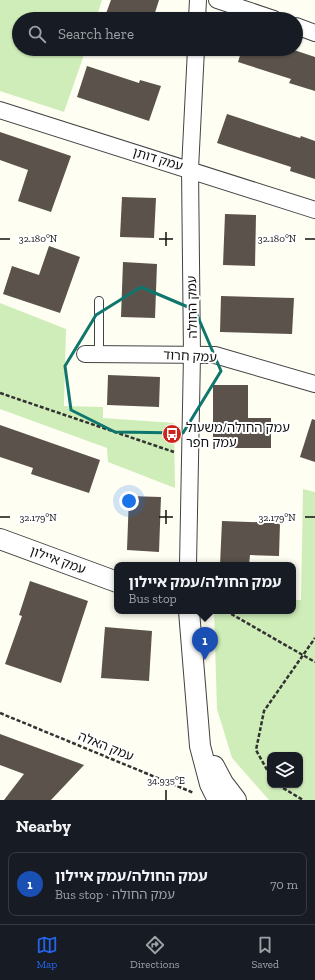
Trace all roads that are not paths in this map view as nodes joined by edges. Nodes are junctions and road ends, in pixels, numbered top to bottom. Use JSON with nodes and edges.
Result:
{"nodes":[{"id":1,"x":198,"y":0,"type":"edge"},
{"id":2,"x":217,"y":0,"type":"edge"},
{"id":3,"x":197,"y":12,"type":"edge"},
{"id":4,"x":253,"y":12,"type":"edge"},
{"id":5,"x":303,"y":28,"type":"edge"},
{"id":6,"x":315,"y":32,"type":"edge"},
{"id":7,"x":196,"y":56,"type":"edge"},
{"id":8,"x":0,"y":110,"type":"edge"},
{"id":9,"x":190,"y":169,"type":"junction"},
{"id":10,"x":315,"y":210,"type":"edge"},
{"id":11,"x":99,"y":301,"type":"dead end"},
{"id":12,"x":92,"y":354,"type":"joint"},
{"id":13,"x":192,"y":355,"type":"junction"},
{"id":14,"x":315,"y":384,"type":"edge"},
{"id":15,"x":0,"y":539,"type":"edge"},
{"id":16,"x":188,"y":562,"type":"edge"},
{"id":17,"x":114,"y":581,"type":"edge"},
{"id":18,"x":189,"y":614,"type":"edge"},
{"id":19,"x":198,"y":731,"type":"junction"},
{"id":20,"x":209,"y":798,"type":"edge"},
{"id":21,"x":236,"y":800,"type":"edge"}],
"edges":[{"from":1,"to":3,"type":"street"},
{"from":2,"to":4,"type":"street"},
{"from":5,"to":6,"type":"street"},
{"from":7,"to":9,"type":"street","name":"עמק החולה"},
{"from":8,"to":9,"type":"street","name":"עמק דותן"},
{"from":9,"to":10,"type":"street","name":"עמק דותן"},
{"from":9,"to":13,"type":"street","name":"עמק החולה"},
{"from":11,"to":12,"type":"lane"},
{"from":12,"to":13,"type":"street","name":"עמק חרוד"},
{"from":13,"to":14,"type":"street","name":"עמק חרוד"},
{"from":13,"to":16,"type":"street","name":"עמק החולה"},
{"from":15,"to":17,"type":"street","name":"עמק איילון"},
{"from":18,"to":19,"type":"street"},
{"from":19,"to":20,"type":"street"},
{"from":19,"to":21,"type":"street"}]}
